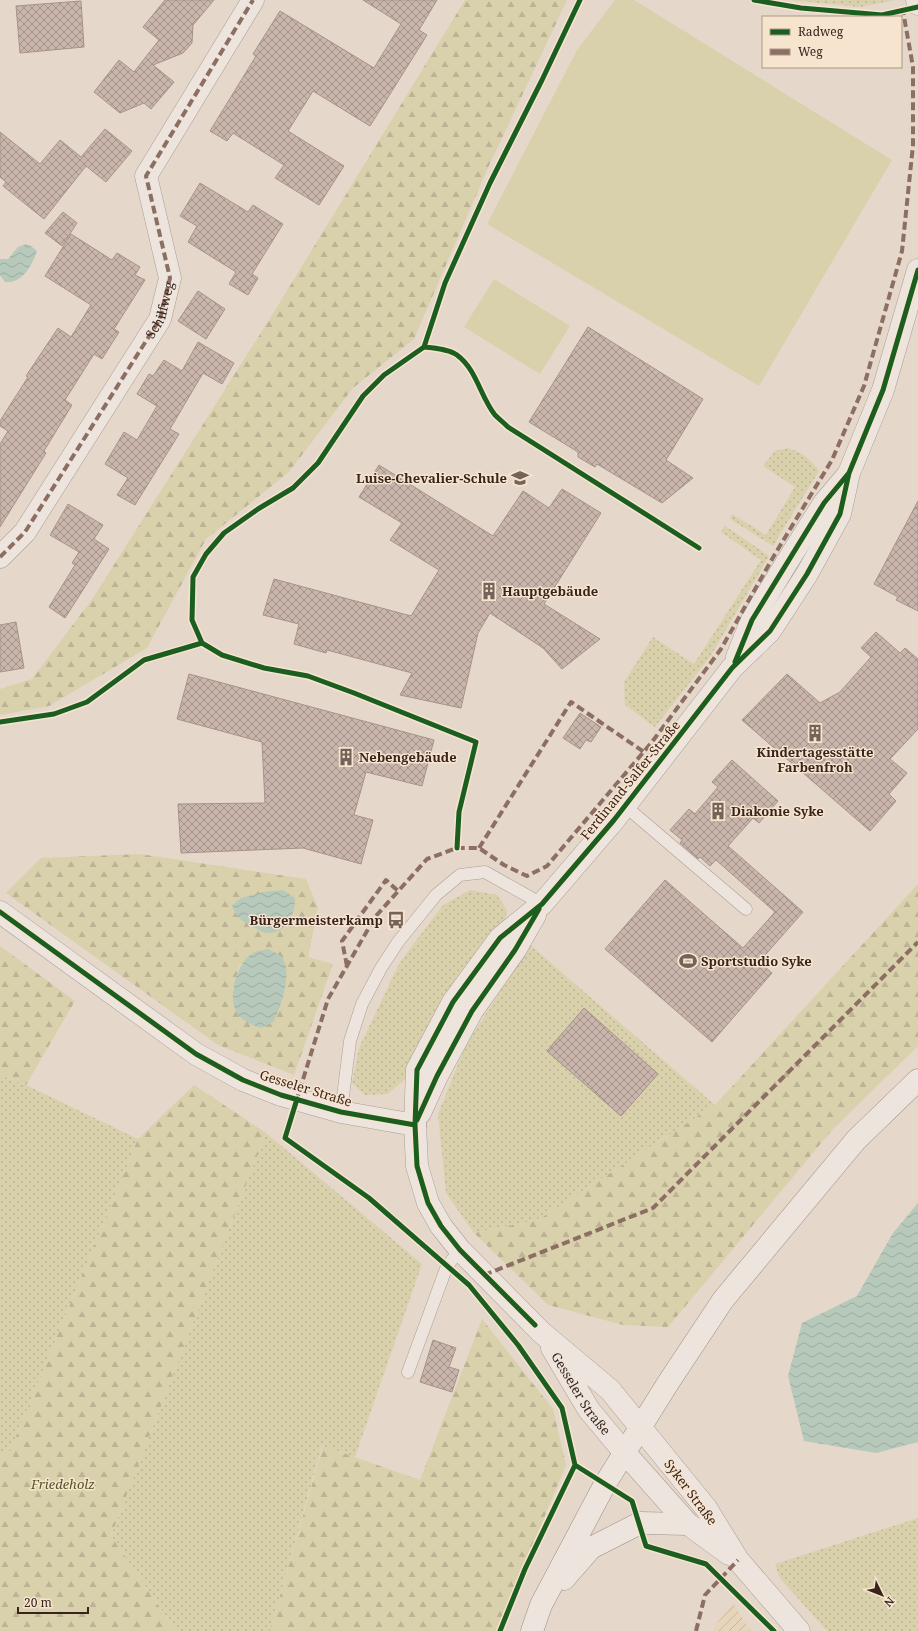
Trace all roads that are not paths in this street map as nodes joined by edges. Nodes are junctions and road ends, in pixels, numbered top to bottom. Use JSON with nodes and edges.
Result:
{"nodes":[{"id":1,"x":253,"y":0,"type":"edge"},
{"id":2,"x":917,"y":0,"type":"edge"},
{"id":3,"x":918,"y":4,"type":"edge"},
{"id":4,"x":918,"y":270,"type":"edge"},
{"id":5,"x":0,"y":557,"type":"edge"},
{"id":6,"x":625,"y":806,"type":"junction"},
{"id":7,"x":542,"y":904,"type":"junction"},
{"id":8,"x":746,"y":909,"type":"dead end"},
{"id":9,"x":0,"y":912,"type":"edge"},
{"id":10,"x":918,"y":1080,"type":"edge"},
{"id":11,"x":341,"y":1112,"type":"junction"},
{"id":12,"x":414,"y":1125,"type":"junction"},
{"id":13,"x":460,"y":1250,"type":"junction"},
{"id":14,"x":541,"y":1332,"type":"junction"},
{"id":15,"x":408,"y":1372,"type":"dead end"},
{"id":16,"x":640,"y":1426,"type":"junction"},
{"id":17,"x":624,"y":1452,"type":"junction"},
{"id":18,"x":688,"y":1524,"type":"junction"},
{"id":19,"x":738,"y":1560,"type":"junction"},
{"id":20,"x":541,"y":1605,"type":"junction"},
{"id":21,"x":532,"y":1631,"type":"edge"},
{"id":22,"x":799,"y":1631,"type":"edge"}],
"edges":[{"from":1,"to":5,"type":"street","name":"Schilfweg"},
{"from":2,"to":3,"type":"street"},
{"from":4,"to":6,"type":"street","name":"Ferdinand-Salfer-Straße"},
{"from":6,"to":7,"type":"street","name":"Ferdinand-Salfer-Straße"},
{"from":6,"to":8,"type":"lane"},
{"from":7,"to":11,"type":"lane"},
{"from":7,"to":12,"type":"street","name":"Ferdinand-Salfer-Straße"},
{"from":9,"to":11,"type":"street","name":"Gesseler Straße"},
{"from":10,"to":16,"type":"street"},
{"from":11,"to":12,"type":"street","name":"Gesseler Straße"},
{"from":12,"to":13,"type":"street","name":"Gesseler Straße"},
{"from":13,"to":14,"type":"street","name":"Gesseler Straße"},
{"from":13,"to":15,"type":"lane"},
{"from":14,"to":16,"type":"street","name":"Gesseler Straße"},
{"from":14,"to":17,"type":"street","name":"Gesseler Straße"},
{"from":16,"to":17,"type":"street"},
{"from":16,"to":19,"type":"street","name":"Syker Straße"},
{"from":17,"to":18,"type":"street","name":"Syker Straße"},
{"from":17,"to":20,"type":"street"},
{"from":18,"to":19,"type":"street","name":"Syker Straße"},
{"from":18,"to":20,"type":"street"},
{"from":19,"to":22,"type":"street","name":"Syker Straße"},
{"from":20,"to":21,"type":"street"}]}
